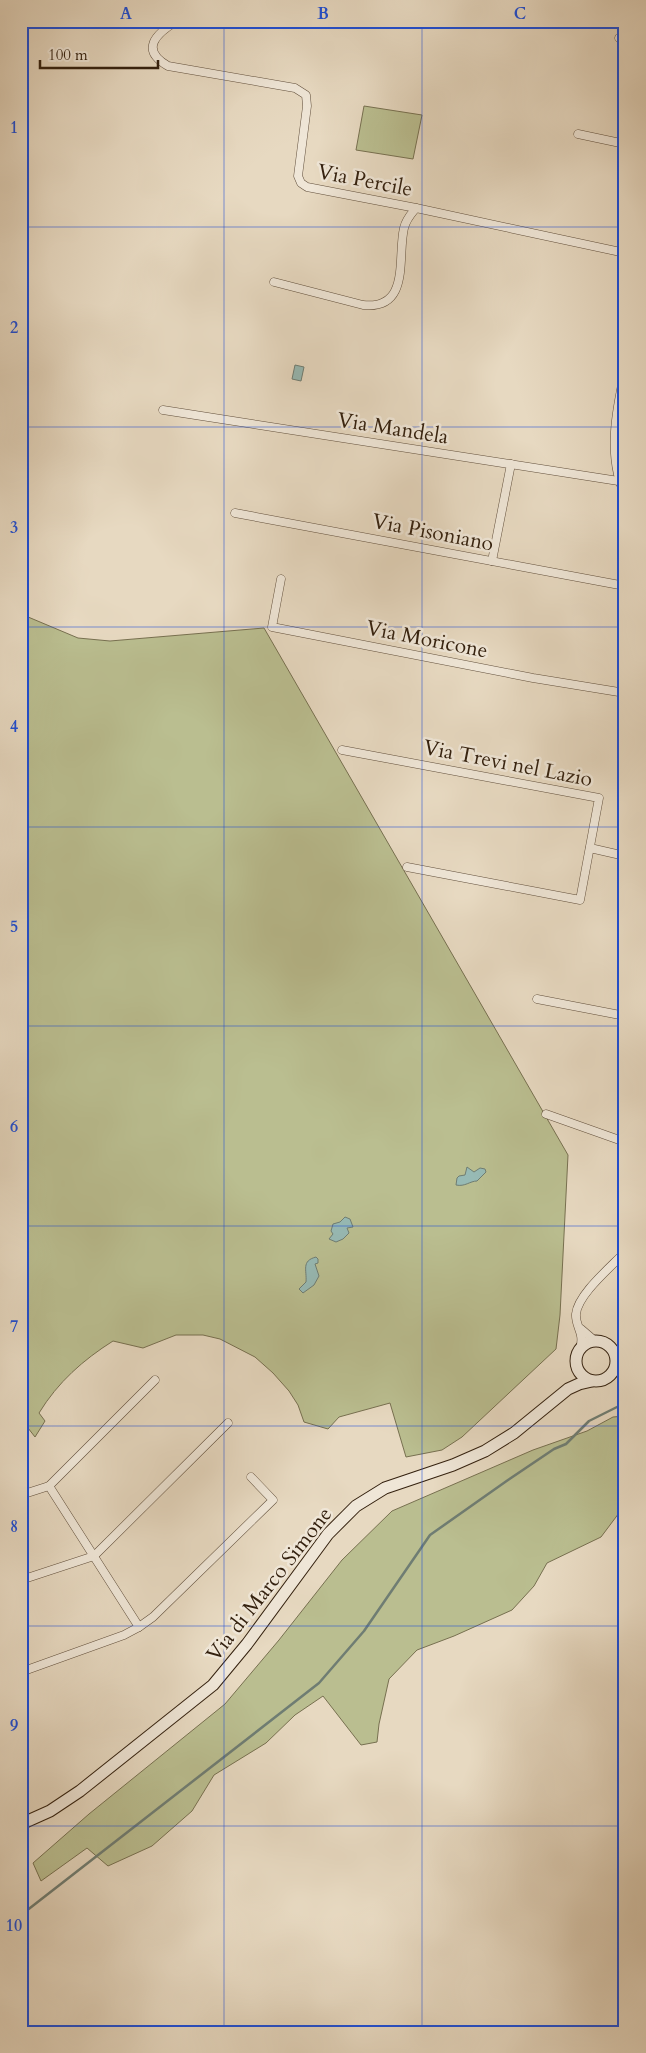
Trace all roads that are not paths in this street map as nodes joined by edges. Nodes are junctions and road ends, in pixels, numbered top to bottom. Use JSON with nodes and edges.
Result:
{"nodes":[{"id":1,"x":171,"y":23,"type":"edge"},
{"id":2,"x":578,"y":134,"type":"dead end"},
{"id":3,"x":625,"y":144,"type":"edge"},
{"id":4,"x":416,"y":208,"type":"junction"},
{"id":5,"x":625,"y":253,"type":"edge"},
{"id":6,"x":274,"y":282,"type":"dead end"},
{"id":7,"x":625,"y":371,"type":"edge"},
{"id":8,"x":163,"y":410,"type":"dead end"},
{"id":9,"x":511,"y":464,"type":"junction"},
{"id":10,"x":622,"y":481,"type":"edge"},
{"id":11,"x":625,"y":495,"type":"edge"},
{"id":12,"x":235,"y":513,"type":"dead end"},
{"id":13,"x":492,"y":561,"type":"junction"},
{"id":14,"x":280,"y":579,"type":"dead end"},
{"id":15,"x":625,"y":586,"type":"edge"},
{"id":16,"x":625,"y":694,"type":"edge"},
{"id":17,"x":342,"y":750,"type":"dead end"},
{"id":18,"x":590,"y":848,"type":"junction"},
{"id":19,"x":625,"y":856,"type":"edge"},
{"id":20,"x":407,"y":867,"type":"dead end"},
{"id":21,"x":537,"y":999,"type":"dead end"},
{"id":22,"x":625,"y":1016,"type":"edge"},
{"id":23,"x":546,"y":1114,"type":"dead end"},
{"id":24,"x":625,"y":1142,"type":"edge"},
{"id":25,"x":625,"y":1252,"type":"edge"},
{"id":26,"x":580,"y":1328,"type":"junction"},
{"id":27,"x":594,"y":1341,"type":"junction"},
{"id":28,"x":580,"y":1349,"type":"junction"},
{"id":29,"x":614,"y":1351,"type":"junction"},
{"id":30,"x":625,"y":1359,"type":"edge"},
{"id":31,"x":576,"y":1362,"type":"junction"},
{"id":32,"x":619,"y":1370,"type":"edge"},
{"id":33,"x":155,"y":1380,"type":"dead end"},
{"id":34,"x":592,"y":1381,"type":"junction"},
{"id":35,"x":562,"y":1393,"type":"junction"},
{"id":36,"x":228,"y":1423,"type":"dead end"},
{"id":37,"x":251,"y":1477,"type":"dead end"},
{"id":38,"x":49,"y":1486,"type":"junction"},
{"id":39,"x":21,"y":1495,"type":"edge"},
{"id":40,"x":94,"y":1556,"type":"junction"},
{"id":41,"x":21,"y":1580,"type":"edge"},
{"id":42,"x":139,"y":1627,"type":"junction"},
{"id":43,"x":21,"y":1672,"type":"edge"},
{"id":44,"x":21,"y":1824,"type":"edge"}],
"edges":[{"from":1,"to":4,"type":"street","name":"Via Percile"},
{"from":2,"to":3,"type":"street"},
{"from":4,"to":5,"type":"street","name":"Via Percile"},
{"from":4,"to":6,"type":"street"},
{"from":7,"to":10,"type":"street"},
{"from":8,"to":9,"type":"street","name":"Via Mandela"},
{"from":9,"to":10,"type":"street","name":"Via Mandela"},
{"from":9,"to":13,"type":"street"},
{"from":10,"to":11,"type":"street"},
{"from":12,"to":13,"type":"street","name":"Via Pisoniano"},
{"from":13,"to":15,"type":"street","name":"Via Pisoniano"},
{"from":14,"to":16,"type":"street","name":"Via Moricone"},
{"from":17,"to":18,"type":"street","name":"Via Trevi nel Lazio"},
{"from":18,"to":19,"type":"street"},
{"from":18,"to":20,"type":"street","name":"Via Trevi nel Lazio"},
{"from":21,"to":22,"type":"street"},
{"from":23,"to":24,"type":"street"},
{"from":25,"to":26,"type":"street"},
{"from":26,"to":27,"type":"street"},
{"from":26,"to":28,"type":"street"},
{"from":27,"to":28,"type":"street"},
{"from":27,"to":29,"type":"street"},
{"from":28,"to":31,"type":"street"},
{"from":29,"to":30,"type":"street"},
{"from":29,"to":32,"type":"street"},
{"from":31,"to":34,"type":"street"},
{"from":31,"to":35,"type":"street","name":"Via di Marco Simone"},
{"from":32,"to":34,"type":"street"},
{"from":33,"to":38,"type":"street"},
{"from":34,"to":35,"type":"street","name":"Via di Marco Simone"},
{"from":35,"to":44,"type":"street","name":"Via di Marco Simone"},
{"from":36,"to":40,"type":"street"},
{"from":37,"to":42,"type":"street"},
{"from":38,"to":39,"type":"street"},
{"from":38,"to":40,"type":"street"},
{"from":40,"to":41,"type":"street"},
{"from":40,"to":42,"type":"street"},
{"from":42,"to":43,"type":"street"}]}
